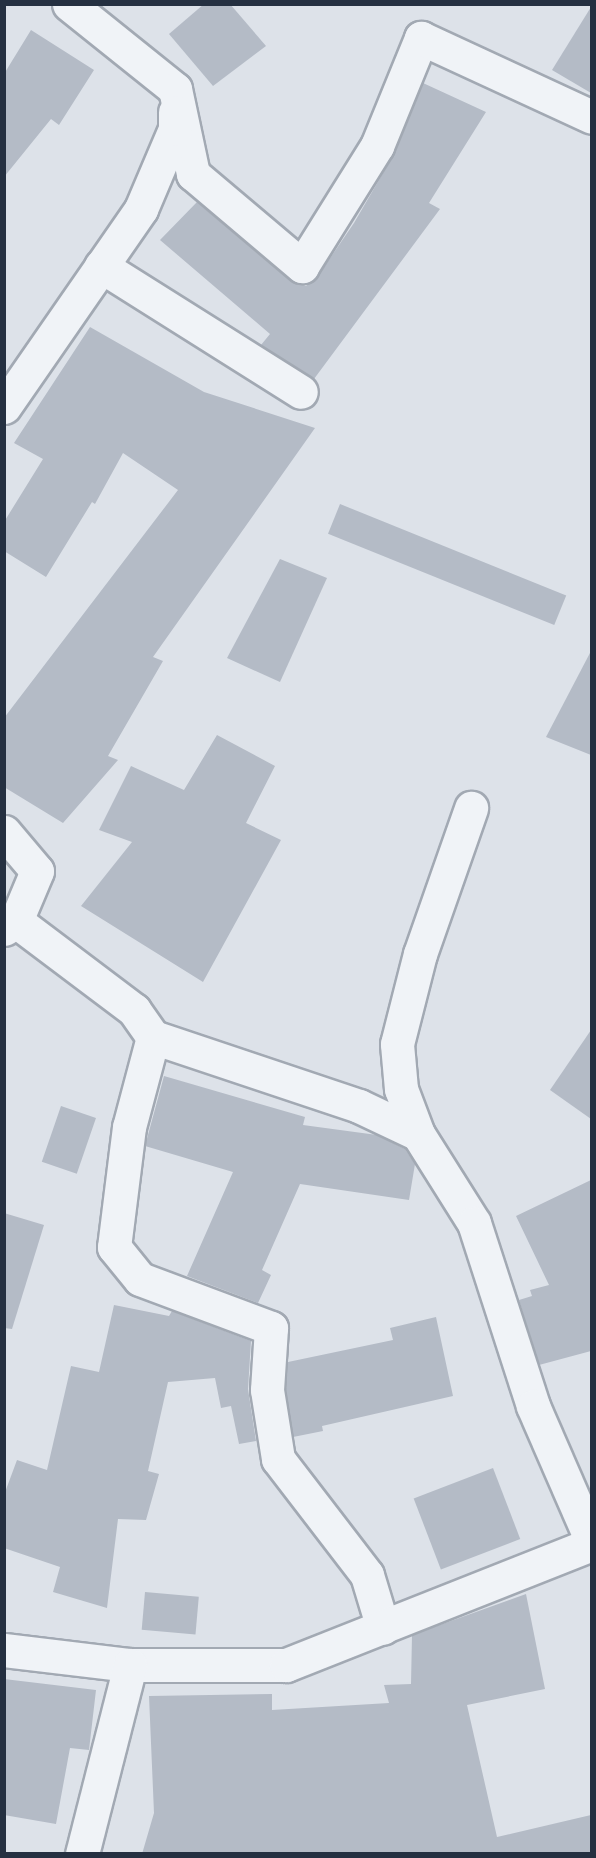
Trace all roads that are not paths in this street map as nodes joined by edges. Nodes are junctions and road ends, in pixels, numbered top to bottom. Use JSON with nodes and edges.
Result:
{"nodes":[{"id":1,"x":69,"y":4,"type":"edge"},
{"id":2,"x":175,"y":89,"type":"junction"},
{"id":3,"x":591,"y":117,"type":"edge"},
{"id":4,"x":101,"y":266,"type":"junction"},
{"id":5,"x":301,"y":392,"type":"dead end"},
{"id":6,"x":4,"y":407,"type":"edge"},
{"id":7,"x":471,"y":808,"type":"dead end"},
{"id":8,"x":4,"y":832,"type":"edge"},
{"id":9,"x":10,"y":925,"type":"edge"},
{"id":10,"x":153,"y":1037,"type":"junction"},
{"id":11,"x":418,"y":1134,"type":"junction"},
{"id":12,"x":591,"y":1543,"type":"edge"},
{"id":13,"x":383,"y":1628,"type":"junction"},
{"id":14,"x":4,"y":1650,"type":"edge"},
{"id":15,"x":130,"y":1665,"type":"junction"},
{"id":16,"x":82,"y":1854,"type":"edge"}],
"edges":[{"from":1,"to":2,"type":"street"},
{"from":2,"to":3,"type":"street"},
{"from":2,"to":4,"type":"street"},
{"from":4,"to":5,"type":"street"},
{"from":4,"to":6,"type":"street"},
{"from":7,"to":11,"type":"street"},
{"from":8,"to":9,"type":"street"},
{"from":9,"to":10,"type":"street"},
{"from":10,"to":11,"type":"street"},
{"from":10,"to":13,"type":"street"},
{"from":11,"to":12,"type":"street"},
{"from":12,"to":13,"type":"street"},
{"from":13,"to":15,"type":"street"},
{"from":14,"to":15,"type":"street"},
{"from":15,"to":16,"type":"street"}]}
